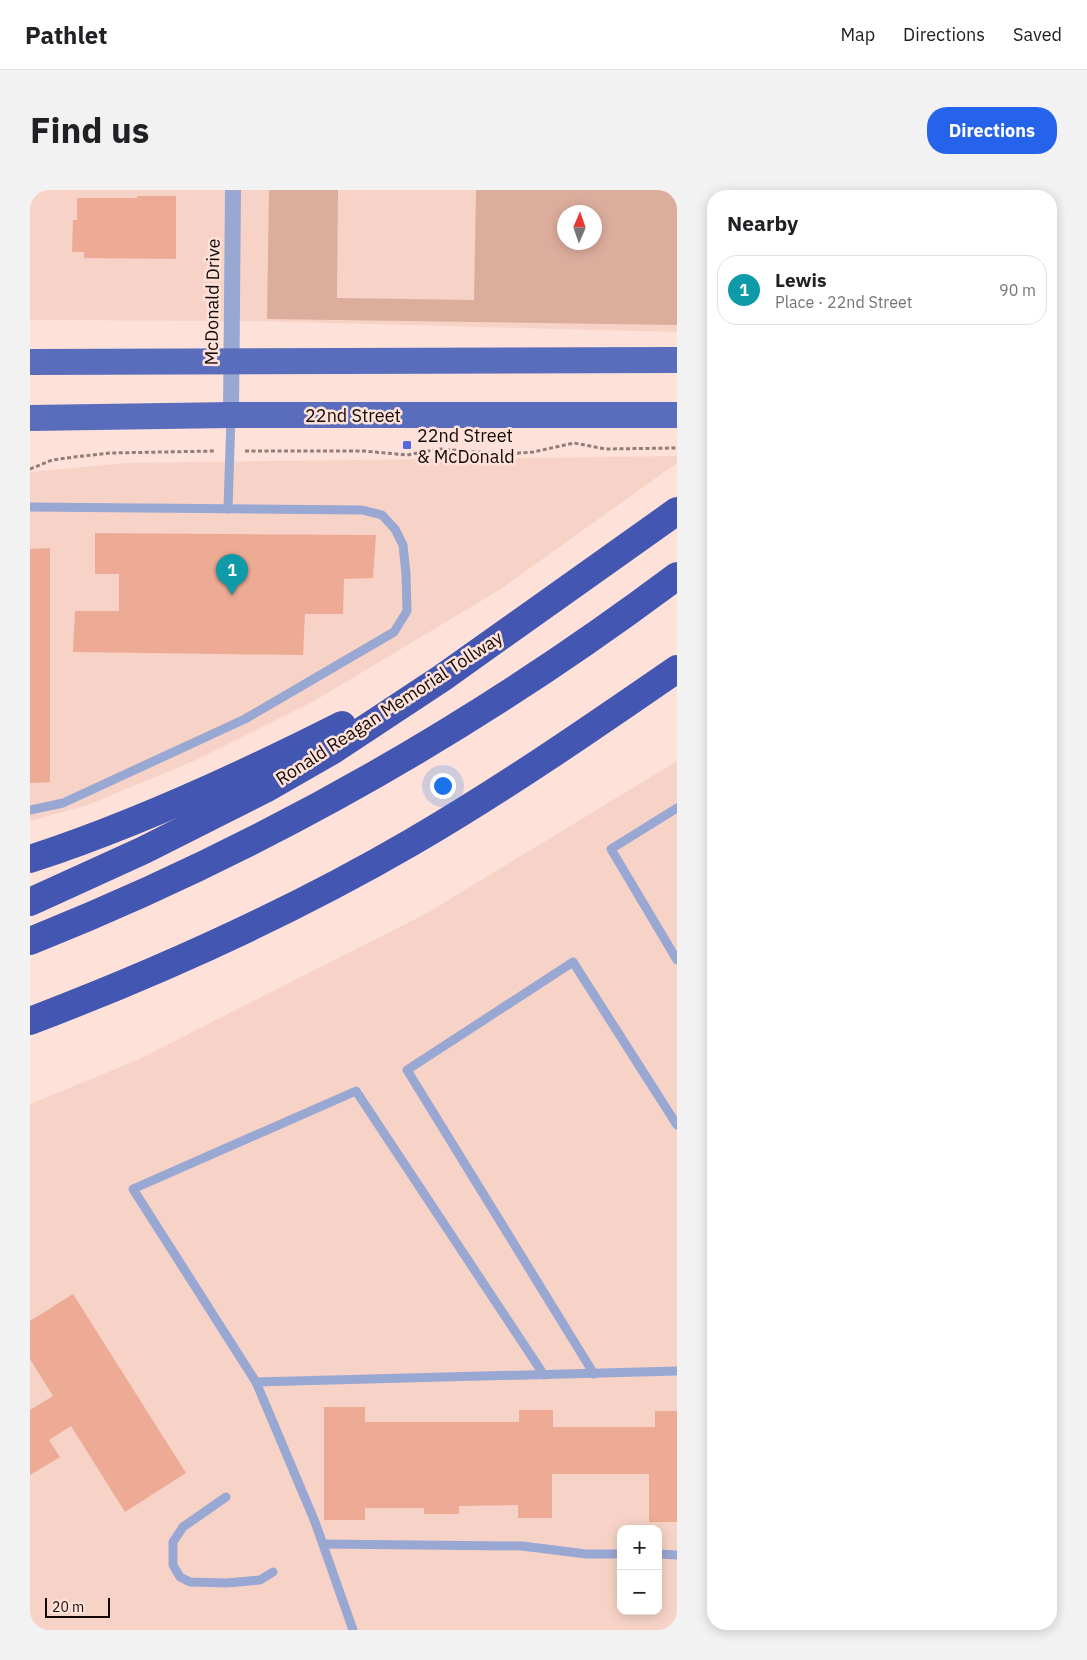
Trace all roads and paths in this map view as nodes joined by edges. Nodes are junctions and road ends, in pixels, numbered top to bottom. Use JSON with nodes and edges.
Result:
{"nodes":[{"id":1,"x":233,"y":190,"type":"edge"},
{"id":2,"x":677,"y":360,"type":"edge"},
{"id":3,"x":231,"y":361,"type":"junction"},
{"id":4,"x":30,"y":362,"type":"edge"},
{"id":5,"x":231,"y":414,"type":"junction"},
{"id":6,"x":677,"y":416,"type":"edge"},
{"id":7,"x":30,"y":418,"type":"edge"},
{"id":8,"x":677,"y":448,"type":"edge"},
{"id":9,"x":200,"y":451,"type":"dead end"},
{"id":10,"x":263,"y":451,"type":"dead end"},
{"id":11,"x":30,"y":469,"type":"edge"},
{"id":12,"x":30,"y":507,"type":"edge"},
{"id":13,"x":228,"y":509,"type":"junction"},
{"id":14,"x":677,"y":511,"type":"edge"},
{"id":15,"x":677,"y":576,"type":"edge"},
{"id":16,"x":543,"y":605,"type":"junction"},
{"id":17,"x":677,"y":669,"type":"edge"},
{"id":18,"x":677,"y":808,"type":"edge"},
{"id":19,"x":30,"y":810,"type":"edge"},
{"id":20,"x":30,"y":859,"type":"edge"},
{"id":21,"x":30,"y":902,"type":"edge"},
{"id":22,"x":30,"y":941,"type":"edge"},
{"id":23,"x":677,"y":960,"type":"edge"},
{"id":24,"x":30,"y":1021,"type":"edge"},
{"id":25,"x":677,"y":1125,"type":"edge"},
{"id":26,"x":677,"y":1371,"type":"edge"},
{"id":27,"x":594,"y":1374,"type":"junction"},
{"id":28,"x":544,"y":1375,"type":"junction"},
{"id":29,"x":256,"y":1382,"type":"junction"},
{"id":30,"x":226,"y":1498,"type":"dead end"},
{"id":31,"x":323,"y":1544,"type":"junction"},
{"id":32,"x":617,"y":1554,"type":"edge"},
{"id":33,"x":662,"y":1554,"type":"edge"},
{"id":34,"x":677,"y":1555,"type":"edge"},
{"id":35,"x":273,"y":1572,"type":"dead end"},
{"id":36,"x":353,"y":1630,"type":"edge"}],
"edges":[{"from":1,"to":3,"type":"street","name":"McDonald Drive"},
{"from":2,"to":3,"type":"main road"},
{"from":3,"to":4,"type":"main road"},
{"from":3,"to":5,"type":"street","name":"McDonald Drive"},
{"from":5,"to":6,"type":"main road","name":"22nd Street"},
{"from":5,"to":7,"type":"main road","name":"22nd Street"},
{"from":5,"to":13,"type":"lane"},
{"from":8,"to":10,"type":"path"},
{"from":9,"to":11,"type":"path"},
{"from":12,"to":13,"type":"lane"},
{"from":13,"to":19,"type":"lane"},
{"from":14,"to":16,"type":"highway","name":"Ronald Reagan Memorial Tollway"},
{"from":15,"to":22,"type":"highway"},
{"from":16,"to":20,"type":"highway"},
{"from":16,"to":21,"type":"highway","name":"Ronald Reagan Memorial Tollway"},
{"from":17,"to":24,"type":"highway"},
{"from":18,"to":23,"type":"lane"},
{"from":25,"to":27,"type":"lane"},
{"from":26,"to":27,"type":"lane"},
{"from":27,"to":28,"type":"lane"},
{"from":28,"to":29,"type":"lane"},
{"from":28,"to":29,"type":"lane"},
{"from":29,"to":31,"type":"lane"},
{"from":30,"to":35,"type":"lane"},
{"from":31,"to":32,"type":"lane"},
{"from":31,"to":36,"type":"lane"},
{"from":33,"to":34,"type":"lane"}]}
